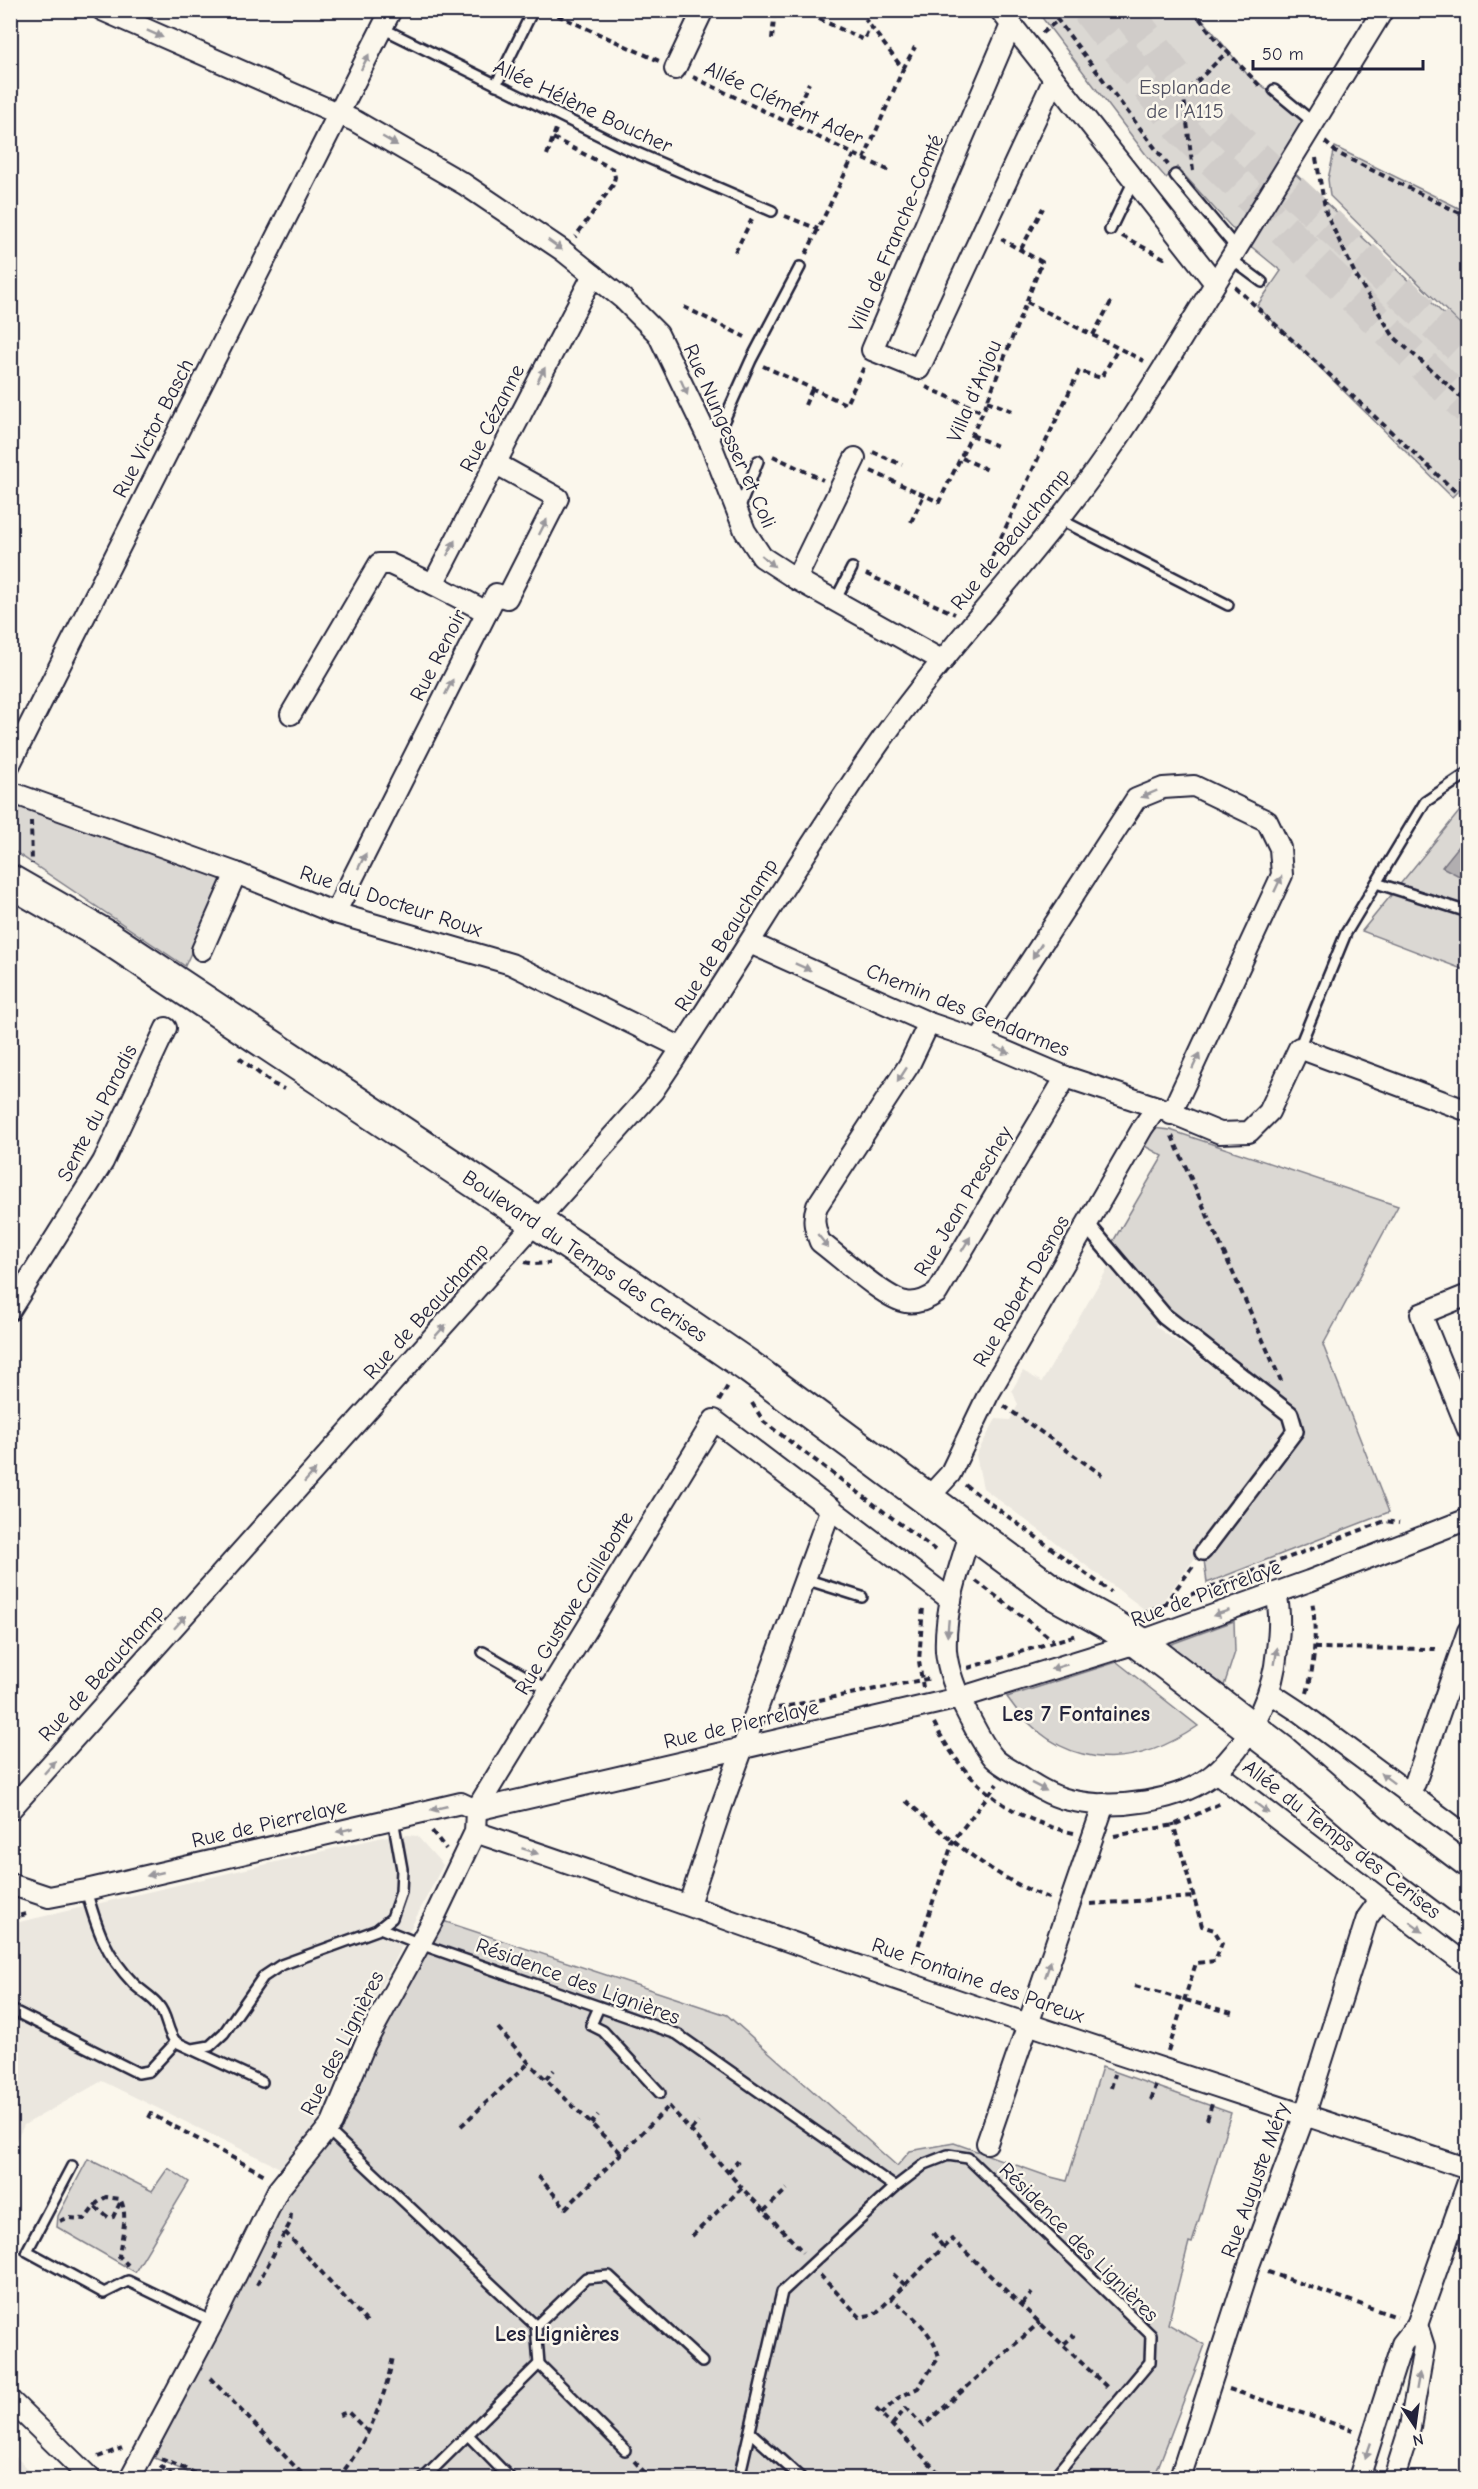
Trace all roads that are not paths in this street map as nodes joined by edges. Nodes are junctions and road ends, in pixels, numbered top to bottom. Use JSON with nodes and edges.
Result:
{"nodes":[{"id":1,"x":102,"y":10,"type":"edge"},
{"id":2,"x":391,"y":10,"type":"edge"},
{"id":3,"x":534,"y":10,"type":"edge"},
{"id":4,"x":703,"y":10,"type":"edge"},
{"id":5,"x":1383,"y":10,"type":"edge"},
{"id":6,"x":1006,"y":18,"type":"edge"},
{"id":7,"x":382,"y":28,"type":"junction"},
{"id":8,"x":675,"y":69,"type":"road end"},
{"id":9,"x":1054,"y":79,"type":"junction"},
{"id":10,"x":496,"y":85,"type":"junction"},
{"id":11,"x":1270,"y":91,"type":"road end"},
{"id":12,"x":339,"y":114,"type":"junction"},
{"id":13,"x":1312,"y":125,"type":"junction"},
{"id":14,"x":1175,"y":175,"type":"dead end"},
{"id":15,"x":1134,"y":180,"type":"junction"},
{"id":16,"x":772,"y":211,"type":"road end"},
{"id":17,"x":1110,"y":230,"type":"road end"},
{"id":18,"x":1226,"y":266,"type":"junction"},
{"id":19,"x":800,"y":267,"type":"road end"},
{"id":20,"x":593,"y":275,"type":"junction"},
{"id":21,"x":1262,"y":282,"type":"dead end"},
{"id":22,"x":710,"y":442,"type":"junction"},
{"id":23,"x":854,"y":460,"type":"road end"},
{"id":24,"x":758,"y":461,"type":"road end"},
{"id":25,"x":495,"y":463,"type":"junction"},
{"id":26,"x":738,"y":511,"type":"junction"},
{"id":27,"x":1059,"y":519,"type":"junction"},
{"id":28,"x":852,"y":568,"type":"road end"},
{"id":29,"x":795,"y":579,"type":"junction"},
{"id":30,"x":433,"y":584,"type":"junction"},
{"id":31,"x":835,"y":601,"type":"junction"},
{"id":32,"x":1228,"y":605,"type":"dead end"},
{"id":33,"x":487,"y":612,"type":"junction"},
{"id":34,"x":942,"y":660,"type":"junction"},
{"id":35,"x":291,"y":714,"type":"dead end"},
{"id":36,"x":10,"y":764,"type":"edge"},
{"id":37,"x":1467,"y":773,"type":"edge"},
{"id":38,"x":20,"y":796,"type":"edge"},
{"id":39,"x":16,"y":870,"type":"edge"},
{"id":40,"x":237,"y":873,"type":"junction"},
{"id":41,"x":1376,"y":883,"type":"junction"},
{"id":42,"x":1467,"y":912,"type":"edge"},
{"id":43,"x":335,"y":913,"type":"junction"},
{"id":44,"x":750,"y":943,"type":"junction"},
{"id":45,"x":202,"y":950,"type":"dead end"},
{"id":46,"x":929,"y":1023,"type":"junction"},
{"id":47,"x":166,"y":1028,"type":"dead end"},
{"id":48,"x":979,"y":1040,"type":"junction"},
{"id":49,"x":682,"y":1048,"type":"junction"},
{"id":50,"x":1299,"y":1048,"type":"junction"},
{"id":51,"x":1066,"y":1077,"type":"junction"},
{"id":52,"x":1164,"y":1111,"type":"junction"},
{"id":53,"x":1467,"y":1111,"type":"edge"},
{"id":54,"x":536,"y":1223,"type":"junction"},
{"id":55,"x":1087,"y":1225,"type":"junction"},
{"id":56,"x":1467,"y":1295,"type":"edge"},
{"id":57,"x":10,"y":1310,"type":"edge"},
{"id":58,"x":1467,"y":1430,"type":"edge"},
{"id":59,"x":928,"y":1498,"type":"junction"},
{"id":60,"x":831,"y":1508,"type":"junction"},
{"id":61,"x":1467,"y":1520,"type":"edge"},
{"id":62,"x":971,"y":1531,"type":"junction"},
{"id":63,"x":1203,"y":1552,"type":"road end"},
{"id":64,"x":805,"y":1579,"type":"junction"},
{"id":65,"x":1276,"y":1594,"type":"junction"},
{"id":66,"x":862,"y":1596,"type":"dead end"},
{"id":67,"x":951,"y":1600,"type":"junction"},
{"id":68,"x":1467,"y":1631,"type":"edge"},
{"id":69,"x":1127,"y":1646,"type":"junction"},
{"id":70,"x":483,"y":1652,"type":"dead end"},
{"id":71,"x":549,"y":1690,"type":"junction"},
{"id":72,"x":1269,"y":1692,"type":"junction"},
{"id":73,"x":959,"y":1698,"type":"junction"},
{"id":74,"x":1245,"y":1736,"type":"junction"},
{"id":75,"x":744,"y":1748,"type":"junction"},
{"id":76,"x":1216,"y":1772,"type":"junction"},
{"id":77,"x":1408,"y":1794,"type":"junction"},
{"id":78,"x":1104,"y":1804,"type":"junction"},
{"id":79,"x":10,"y":1810,"type":"edge"},
{"id":80,"x":476,"y":1810,"type":"junction"},
{"id":81,"x":393,"y":1819,"type":"junction"},
{"id":82,"x":475,"y":1832,"type":"junction"},
{"id":83,"x":1467,"y":1838,"type":"edge"},
{"id":84,"x":10,"y":1884,"type":"edge"},
{"id":85,"x":86,"y":1890,"type":"junction"},
{"id":86,"x":1380,"y":1900,"type":"junction"},
{"id":87,"x":1467,"y":1903,"type":"edge"},
{"id":88,"x":689,"y":1904,"type":"junction"},
{"id":89,"x":380,"y":1928,"type":"junction"},
{"id":90,"x":420,"y":1944,"type":"junction"},
{"id":91,"x":1467,"y":1966,"type":"edge"},
{"id":92,"x":599,"y":2007,"type":"junction"},
{"id":93,"x":10,"y":2009,"type":"edge"},
{"id":94,"x":1029,"y":2024,"type":"junction"},
{"id":95,"x":177,"y":2042,"type":"junction"},
{"id":96,"x":193,"y":2049,"type":"junction"},
{"id":97,"x":262,"y":2082,"type":"dead end"},
{"id":98,"x":660,"y":2093,"type":"dead end"},
{"id":99,"x":1305,"y":2114,"type":"junction"},
{"id":100,"x":332,"y":2123,"type":"junction"},
{"id":101,"x":987,"y":2143,"type":"dead end"},
{"id":102,"x":72,"y":2166,"type":"dead end"},
{"id":103,"x":1467,"y":2169,"type":"edge"},
{"id":104,"x":1467,"y":2182,"type":"edge"},
{"id":105,"x":896,"y":2187,"type":"junction"},
{"id":106,"x":213,"y":2322,"type":"junction"},
{"id":107,"x":1417,"y":2325,"type":"junction"},
{"id":108,"x":536,"y":2326,"type":"junction"},
{"id":109,"x":702,"y":2362,"type":"dead end"},
{"id":110,"x":539,"y":2364,"type":"junction"},
{"id":111,"x":10,"y":2400,"type":"edge"},
{"id":112,"x":750,"y":2432,"type":"junction"},
{"id":113,"x":468,"y":2435,"type":"junction"},
{"id":114,"x":624,"y":2450,"type":"road end"},
{"id":115,"x":90,"y":2478,"type":"edge"},
{"id":116,"x":130,"y":2478,"type":"edge"},
{"id":117,"x":424,"y":2478,"type":"edge"},
{"id":118,"x":510,"y":2478,"type":"edge"},
{"id":119,"x":739,"y":2478,"type":"edge"},
{"id":120,"x":801,"y":2478,"type":"edge"},
{"id":121,"x":1053,"y":2478,"type":"edge"},
{"id":122,"x":1180,"y":2478,"type":"edge"},
{"id":123,"x":1359,"y":2478,"type":"edge"},
{"id":124,"x":1394,"y":2478,"type":"edge"}],
"edges":[{"from":1,"to":12,"type":"street","name":"Rue Nungesser et Coli","one_way":true},
{"from":2,"to":7,"type":"street","name":"Rue Victor Basch"},
{"from":3,"to":10,"type":"lane"},
{"from":4,"to":8,"type":"street"},
{"from":5,"to":13,"type":"street","name":"Rue de Beauchamp"},
{"from":6,"to":9,"type":"street"},
{"from":6,"to":9,"type":"street","name":"Villa de Franche-Comté"},
{"from":7,"to":10,"type":"lane","name":"Allée Hélène Boucher"},
{"from":12,"to":7,"type":"street","name":"Rue Victor Basch","one_way":true},
{"from":9,"to":15,"type":"street"},
{"from":10,"to":16,"type":"lane","name":"Allée Hélène Boucher"},
{"from":11,"to":13,"type":"lane"},
{"from":12,"to":20,"type":"street","name":"Rue Nungesser et Coli","one_way":true},
{"from":12,"to":36,"type":"street","name":"Rue Victor Basch"},
{"from":13,"to":18,"type":"street","name":"Rue de Beauchamp"},
{"from":14,"to":18,"type":"lane"},
{"from":15,"to":17,"type":"lane"},
{"from":15,"to":18,"type":"street"},
{"from":18,"to":21,"type":"lane"},
{"from":18,"to":27,"type":"street","name":"Rue de Beauchamp"},
{"from":19,"to":22,"type":"lane"},
{"from":20,"to":22,"type":"street","name":"Rue Nungesser et Coli","one_way":true},
{"from":25,"to":20,"type":"street","name":"Rue Cézanne","one_way":true},
{"from":22,"to":26,"type":"street","name":"Rue Nungesser et Coli"},
{"from":23,"to":29,"type":"street"},
{"from":24,"to":26,"type":"lane"},
{"from":30,"to":25,"type":"street","name":"Rue Cézanne","one_way":true},
{"from":33,"to":25,"type":"street","name":"Rue Renoir","one_way":true},
{"from":26,"to":29,"type":"street","name":"Rue Nungesser et Coli","one_way":true},
{"from":27,"to":32,"type":"lane"},
{"from":27,"to":34,"type":"street","name":"Rue de Beauchamp"},
{"from":28,"to":31,"type":"lane"},
{"from":29,"to":31,"type":"street","name":"Rue Nungesser et Coli"},
{"from":30,"to":33,"type":"street"},
{"from":30,"to":35,"type":"street"},
{"from":31,"to":34,"type":"street","name":"Rue Nungesser et Coli"},
{"from":43,"to":33,"type":"street","name":"Rue Renoir","one_way":true},
{"from":34,"to":44,"type":"street","name":"Rue de Beauchamp"},
{"from":37,"to":41,"type":"lane"},
{"from":38,"to":40,"type":"street","name":"Rue du Docteur Roux"},
{"from":39,"to":54,"type":"main road","name":"Boulevard du Temps des Cerises"},
{"from":40,"to":43,"type":"street","name":"Rue du Docteur Roux"},
{"from":40,"to":45,"type":"street"},
{"from":41,"to":42,"type":"lane"},
{"from":41,"to":50,"type":"lane"},
{"from":43,"to":49,"type":"street","name":"Rue du Docteur Roux"},
{"from":44,"to":46,"type":"street","name":"Chemin des Gendarmes","one_way":true},
{"from":44,"to":49,"type":"street","name":"Rue de Beauchamp"},
{"from":46,"to":48,"type":"street","name":"Chemin des Gendarmes"},
{"from":46,"to":51,"type":"street","name":"Rue Jean Preschey","one_way":true},
{"from":47,"to":57,"type":"street","name":"Sente du Paradis"},
{"from":48,"to":51,"type":"street","name":"Chemin des Gendarmes","one_way":true},
{"from":52,"to":48,"type":"street","name":"Rue Robert Desnos","one_way":true},
{"from":49,"to":54,"type":"street","name":"Rue de Beauchamp"},
{"from":50,"to":52,"type":"street","name":"Chemin des Gendarmes"},
{"from":50,"to":53,"type":"street"},
{"from":51,"to":52,"type":"street","name":"Chemin des Gendarmes"},
{"from":52,"to":55,"type":"street","name":"Rue Robert Desnos"},
{"from":54,"to":59,"type":"main road","name":"Boulevard du Temps des Cerises"},
{"from":79,"to":54,"type":"street","name":"Rue de Beauchamp","one_way":true},
{"from":55,"to":59,"type":"street","name":"Rue Robert Desnos"},
{"from":55,"to":63,"type":"street"},
{"from":56,"to":58,"type":"street"},
{"from":59,"to":62,"type":"main road","name":"Boulevard du Temps des Cerises"},
{"from":60,"to":64,"type":"street"},
{"from":60,"to":67,"type":"street"},
{"from":60,"to":71,"type":"street","name":"Rue Gustave Caillebotte"},
{"from":61,"to":65,"type":"street","name":"Rue de Pierrelaye"},
{"from":62,"to":67,"type":"street"},
{"from":62,"to":69,"type":"main road","name":"Boulevard du Temps des Cerises"},
{"from":64,"to":66,"type":"lane"},
{"from":64,"to":75,"type":"street"},
{"from":65,"to":69,"type":"street","name":"Rue de Pierrelaye","one_way":true},
{"from":72,"to":65,"type":"street","one_way":true},
{"from":67,"to":73,"type":"street","one_way":true},
{"from":68,"to":77,"type":"street"},
{"from":69,"to":73,"type":"street","name":"Rue de Pierrelaye","one_way":true},
{"from":69,"to":74,"type":"main road","name":"Boulevard du Temps des Cerises"},
{"from":70,"to":71,"type":"lane"},
{"from":71,"to":80,"type":"street","name":"Rue Gustave Caillebotte"},
{"from":72,"to":74,"type":"street"},
{"from":77,"to":72,"type":"street","one_way":true},
{"from":73,"to":75,"type":"street","name":"Rue de Pierrelaye"},
{"from":73,"to":78,"type":"street","one_way":true},
{"from":74,"to":76,"type":"street"},
{"from":74,"to":87,"type":"main road","name":"Boulevard du Temps des Cerises"},
{"from":75,"to":80,"type":"street","name":"Rue de Pierrelaye"},
{"from":75,"to":88,"type":"street"},
{"from":76,"to":78,"type":"street"},
{"from":76,"to":86,"type":"street","name":"Allée du Temps des Cerises","one_way":true},
{"from":77,"to":83,"type":"street"},
{"from":94,"to":78,"type":"street","one_way":true},
{"from":80,"to":81,"type":"street","name":"Rue de Pierrelaye","one_way":true},
{"from":80,"to":82,"type":"street","name":"Rue des Lignières"},
{"from":81,"to":85,"type":"street","name":"Rue de Pierrelaye","one_way":true},
{"from":81,"to":89,"type":"lane"},
{"from":82,"to":88,"type":"street","name":"Rue Fontaine des Pareux","one_way":true},
{"from":82,"to":90,"type":"street","name":"Rue des Lignières"},
{"from":84,"to":85,"type":"street","name":"Rue de Pierrelaye"},
{"from":85,"to":95,"type":"lane"},
{"from":86,"to":91,"type":"street","name":"Allée du Temps des Cerises","one_way":true},
{"from":86,"to":99,"type":"street","name":"Rue Auguste Méry"},
{"from":88,"to":94,"type":"street","name":"Rue Fontaine des Pareux"},
{"from":89,"to":90,"type":"lane","name":"Résidence des Lignières"},
{"from":89,"to":96,"type":"lane"},
{"from":90,"to":92,"type":"lane","name":"Résidence des Lignières"},
{"from":90,"to":100,"type":"street","name":"Rue des Lignières"},
{"from":92,"to":98,"type":"lane"},
{"from":92,"to":105,"type":"lane","name":"Résidence des Lignières"},
{"from":93,"to":95,"type":"lane"},
{"from":94,"to":99,"type":"street","name":"Rue Fontaine des Pareux"},
{"from":94,"to":101,"type":"street"},
{"from":95,"to":96,"type":"lane"},
{"from":96,"to":97,"type":"lane"},
{"from":99,"to":103,"type":"street","name":"Rue Fontaine des Pareux"},
{"from":99,"to":122,"type":"street","name":"Rue Auguste Méry"},
{"from":100,"to":106,"type":"street","name":"Rue des Lignières"},
{"from":100,"to":108,"type":"lane"},
{"from":102,"to":106,"type":"lane"},
{"from":104,"to":107,"type":"street"},
{"from":105,"to":112,"type":"lane","name":"Résidence des Lignières"},
{"from":105,"to":121,"type":"lane","name":"Résidence des Lignières"},
{"from":106,"to":116,"type":"street","name":"Rue des Lignières"},
{"from":107,"to":123,"type":"street","one_way":true},
{"from":124,"to":107,"type":"street","one_way":true},
{"from":108,"to":109,"type":"lane"},
{"from":108,"to":110,"type":"lane"},
{"from":110,"to":113,"type":"lane"},
{"from":110,"to":114,"type":"lane"},
{"from":111,"to":115,"type":"street"},
{"from":112,"to":119,"type":"lane","name":"Résidence des Lignières"},
{"from":112,"to":120,"type":"lane"},
{"from":113,"to":117,"type":"lane"},
{"from":113,"to":118,"type":"lane"}]}
